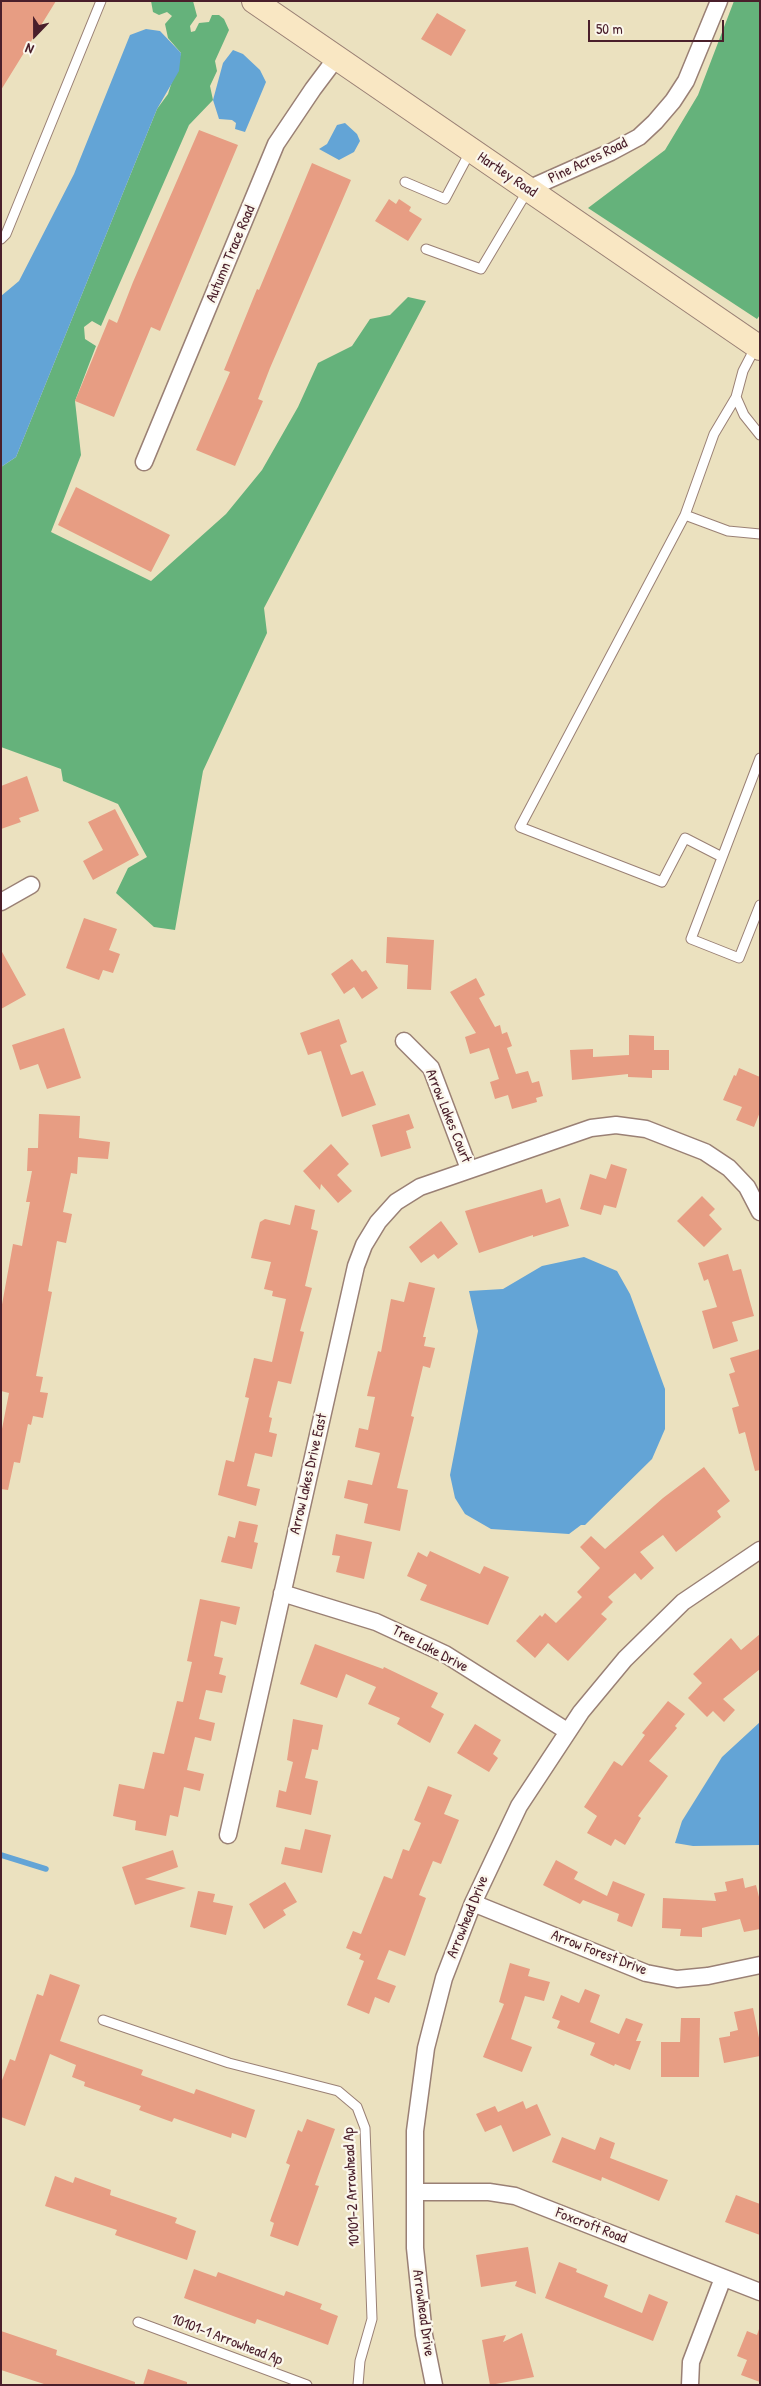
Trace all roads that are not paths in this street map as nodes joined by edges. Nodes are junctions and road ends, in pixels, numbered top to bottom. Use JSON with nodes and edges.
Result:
{"nodes":[{"id":1,"x":100,"y":1,"type":"edge"},
{"id":2,"x":719,"y":1,"type":"edge"},
{"id":3,"x":259,"y":3,"type":"edge"},
{"id":4,"x":336,"y":57,"type":"junction"},
{"id":5,"x":471,"y":150,"type":"junction"},
{"id":6,"x":405,"y":182,"type":"dead end"},
{"id":7,"x":528,"y":190,"type":"junction"},
{"id":8,"x":1,"y":238,"type":"edge"},
{"id":9,"x":426,"y":249,"type":"dead end"},
{"id":10,"x":758,"y":347,"type":"edge"},
{"id":11,"x":736,"y":397,"type":"junction"},
{"id":12,"x":760,"y":435,"type":"edge"},
{"id":13,"x":144,"y":462,"type":"dead end"},
{"id":14,"x":685,"y":515,"type":"junction"},
{"id":15,"x":760,"y":534,"type":"edge"},
{"id":16,"x":760,"y":758,"type":"edge"},
{"id":17,"x":722,"y":857,"type":"junction"},
{"id":18,"x":31,"y":885,"type":"dead end"},
{"id":19,"x":1,"y":902,"type":"edge"},
{"id":20,"x":760,"y":904,"type":"edge"},
{"id":21,"x":404,"y":1042,"type":"dead end"},
{"id":22,"x":470,"y":1169,"type":"junction"},
{"id":23,"x":760,"y":1212,"type":"edge"},
{"id":24,"x":760,"y":1550,"type":"edge"},
{"id":25,"x":282,"y":1593,"type":"junction"},
{"id":26,"x":567,"y":1731,"type":"junction"},
{"id":27,"x":228,"y":1835,"type":"dead end"},
{"id":28,"x":473,"y":1903,"type":"junction"},
{"id":29,"x":760,"y":1965,"type":"edge"},
{"id":30,"x":103,"y":2020,"type":"dead end"},
{"id":31,"x":415,"y":2192,"type":"junction"},
{"id":32,"x":723,"y":2278,"type":"junction"},
{"id":33,"x":760,"y":2292,"type":"edge"},
{"id":34,"x":138,"y":2322,"type":"dead end"},
{"id":35,"x":307,"y":2385,"type":"edge"},
{"id":36,"x":358,"y":2385,"type":"edge"},
{"id":37,"x":434,"y":2385,"type":"edge"},
{"id":38,"x":690,"y":2385,"type":"edge"}],
"edges":[{"from":1,"to":8,"type":"lane"},
{"from":2,"to":7,"type":"street","name":"Pine Acres Road"},
{"from":3,"to":4,"type":"street","name":"Hartley Road"},
{"from":4,"to":5,"type":"street","name":"Hartley Road"},
{"from":4,"to":13,"type":"street","name":"Autumn Trace Road"},
{"from":5,"to":6,"type":"lane"},
{"from":5,"to":7,"type":"street","name":"Hartley Road"},
{"from":7,"to":9,"type":"lane"},
{"from":7,"to":10,"type":"street","name":"Hartley Road"},
{"from":10,"to":11,"type":"lane"},
{"from":11,"to":12,"type":"lane"},
{"from":11,"to":14,"type":"lane"},
{"from":14,"to":15,"type":"lane"},
{"from":14,"to":17,"type":"lane"},
{"from":16,"to":17,"type":"lane"},
{"from":17,"to":20,"type":"lane"},
{"from":18,"to":19,"type":"street"},
{"from":21,"to":22,"type":"street","name":"Arrow Lakes Court"},
{"from":22,"to":23,"type":"street","name":"Arrow Lakes Drive East"},
{"from":22,"to":25,"type":"street","name":"Arrow Lakes Drive East"},
{"from":24,"to":26,"type":"street","name":"Arrowhead Drive"},
{"from":25,"to":26,"type":"street","name":"Tree Lake Drive"},
{"from":25,"to":27,"type":"street","name":"Arrow Lakes Drive East"},
{"from":26,"to":28,"type":"street","name":"Arrowhead Drive"},
{"from":28,"to":29,"type":"street","name":"Arrow Forest Drive"},
{"from":28,"to":31,"type":"street","name":"Arrowhead Drive"},
{"from":30,"to":36,"type":"lane","name":"10101-2 Arrowhead Ap"},
{"from":31,"to":32,"type":"street","name":"Foxcroft Road"},
{"from":31,"to":37,"type":"street","name":"Arrowhead Drive"},
{"from":32,"to":33,"type":"street","name":"Foxcroft Road"},
{"from":32,"to":38,"type":"street"},
{"from":34,"to":35,"type":"lane","name":"10101-1 Arrowhead Ap"}]}
